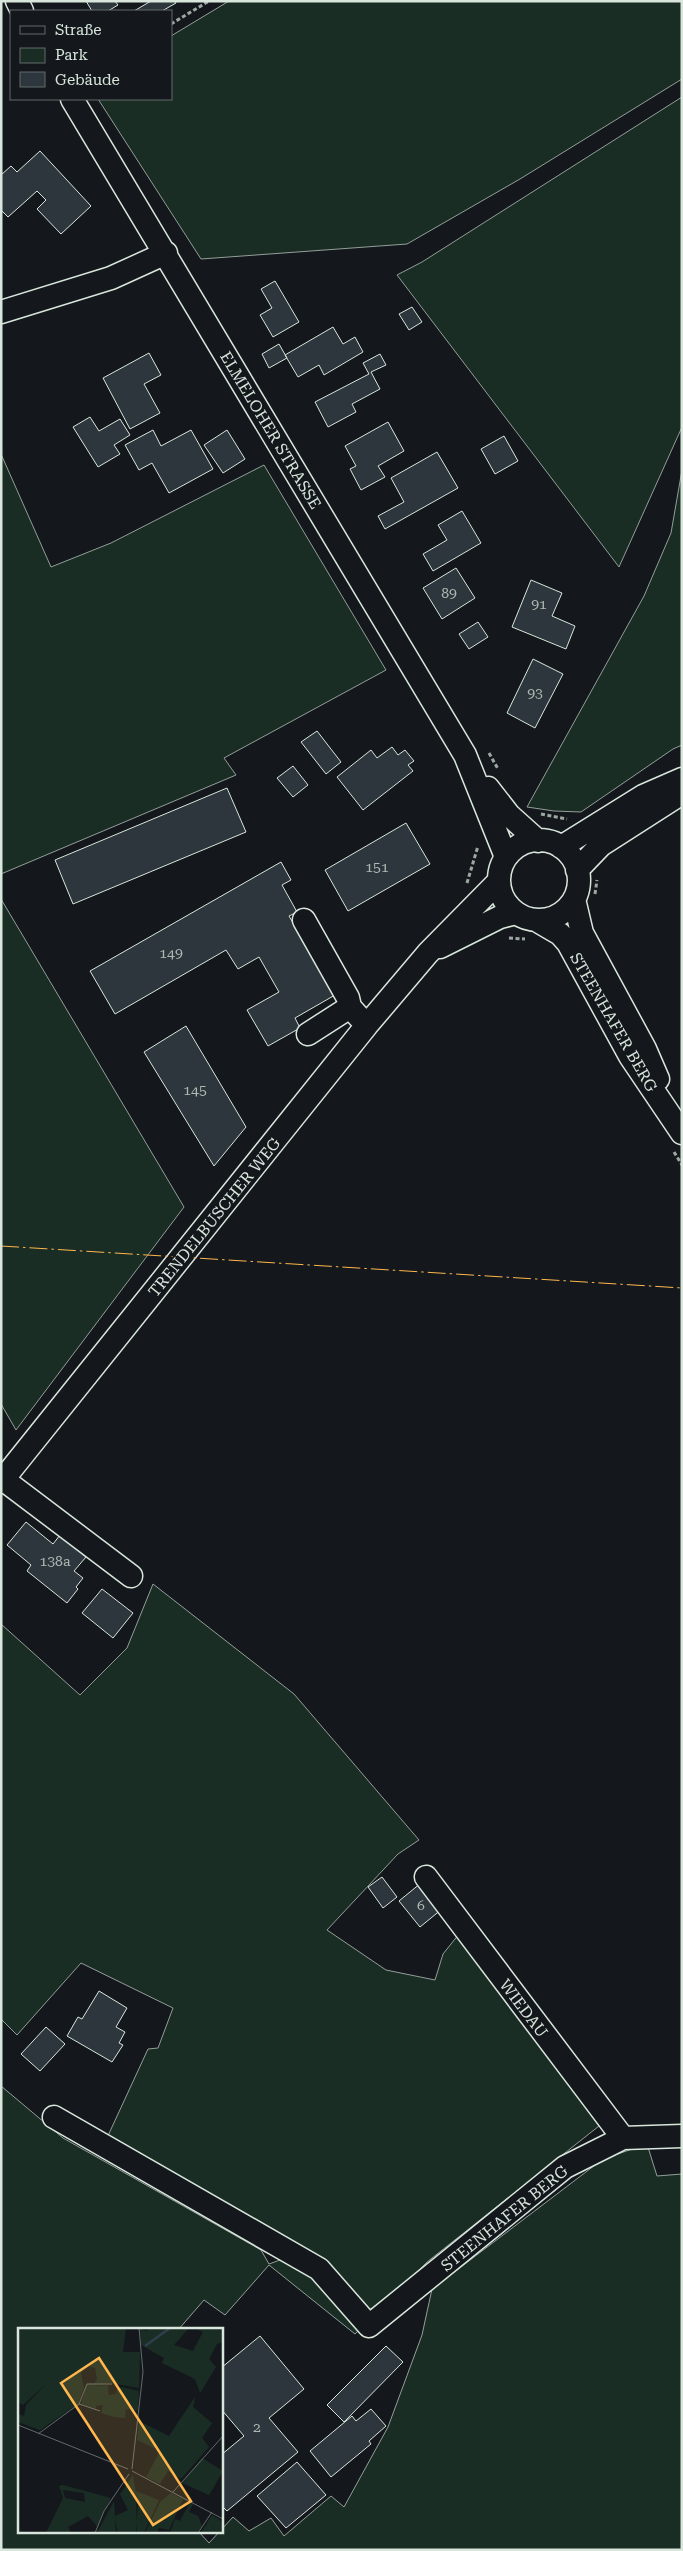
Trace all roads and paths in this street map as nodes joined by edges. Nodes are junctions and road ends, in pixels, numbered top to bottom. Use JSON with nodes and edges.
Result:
{"nodes":[{"id":1,"x":209,"y":1,"type":"edge"},
{"id":2,"x":172,"y":23,"type":"edge"},
{"id":3,"x":73,"y":100,"type":"edge"},
{"id":4,"x":166,"y":253,"type":"junction"},
{"id":5,"x":1,"y":312,"type":"edge"},
{"id":6,"x":468,"y":761,"type":"junction"},
{"id":7,"x":682,"y":779,"type":"edge"},
{"id":8,"x":682,"y":793,"type":"edge"},
{"id":9,"x":538,"y":841,"type":"junction"},
{"id":10,"x":560,"y":847,"type":"junction"},
{"id":11,"x":506,"y":857,"type":"junction"},
{"id":12,"x":577,"y":870,"type":"junction"},
{"id":13,"x":499,"y":881,"type":"junction"},
{"id":14,"x":574,"y":899,"type":"junction"},
{"id":15,"x":526,"y":917,"type":"junction"},
{"id":16,"x":304,"y":920,"type":"dead end"},
{"id":17,"x":428,"y":953,"type":"junction"},
{"id":18,"x":350,"y":1007,"type":"junction"},
{"id":19,"x":367,"y":1025,"type":"junction"},
{"id":20,"x":308,"y":1034,"type":"dead end"},
{"id":21,"x":682,"y":1133,"type":"edge"},
{"id":22,"x":2,"y":1481,"type":"edge"},
{"id":23,"x":131,"y":1576,"type":"dead end"},
{"id":24,"x":426,"y":1877,"type":"dead end"},
{"id":25,"x":54,"y":2117,"type":"dead end"},
{"id":26,"x":682,"y":2136,"type":"edge"},
{"id":27,"x":623,"y":2138,"type":"junction"}],
"edges":[{"from":1,"to":2,"type":"path"},
{"from":3,"to":4,"type":"street","name":"ELMELOHER STRASSE"},
{"from":4,"to":5,"type":"street"},
{"from":4,"to":6,"type":"street","name":"ELMELOHER STRASSE"},
{"from":6,"to":9,"type":"street","name":"ELMELOHER STRASSE"},
{"from":6,"to":11,"type":"street","name":"ELMELOHER STRASSE"},
{"from":7,"to":10,"type":"street"},
{"from":8,"to":12,"type":"street"},
{"from":9,"to":10,"type":"street"},
{"from":9,"to":11,"type":"street"},
{"from":10,"to":12,"type":"street"},
{"from":11,"to":13,"type":"street"},
{"from":12,"to":14,"type":"street"},
{"from":13,"to":15,"type":"street"},
{"from":13,"to":17,"type":"street","name":"TRENDELBUSCHER WEG"},
{"from":14,"to":15,"type":"street"},
{"from":14,"to":21,"type":"street","name":"STEENHAFER BERG"},
{"from":15,"to":17,"type":"street","name":"TRENDELBUSCHER WEG"},
{"from":15,"to":21,"type":"street","name":"STEENHAFER BERG"},
{"from":16,"to":18,"type":"street"},
{"from":17,"to":19,"type":"street","name":"TRENDELBUSCHER WEG"},
{"from":18,"to":19,"type":"street"},
{"from":18,"to":20,"type":"street"},
{"from":19,"to":22,"type":"street","name":"TRENDELBUSCHER WEG"},
{"from":22,"to":23,"type":"street"},
{"from":24,"to":27,"type":"street","name":"WIEDAU"},
{"from":25,"to":27,"type":"street","name":"STEENHAFER BERG"},
{"from":26,"to":27,"type":"street","name":"STEENHAFER BERG"}]}
